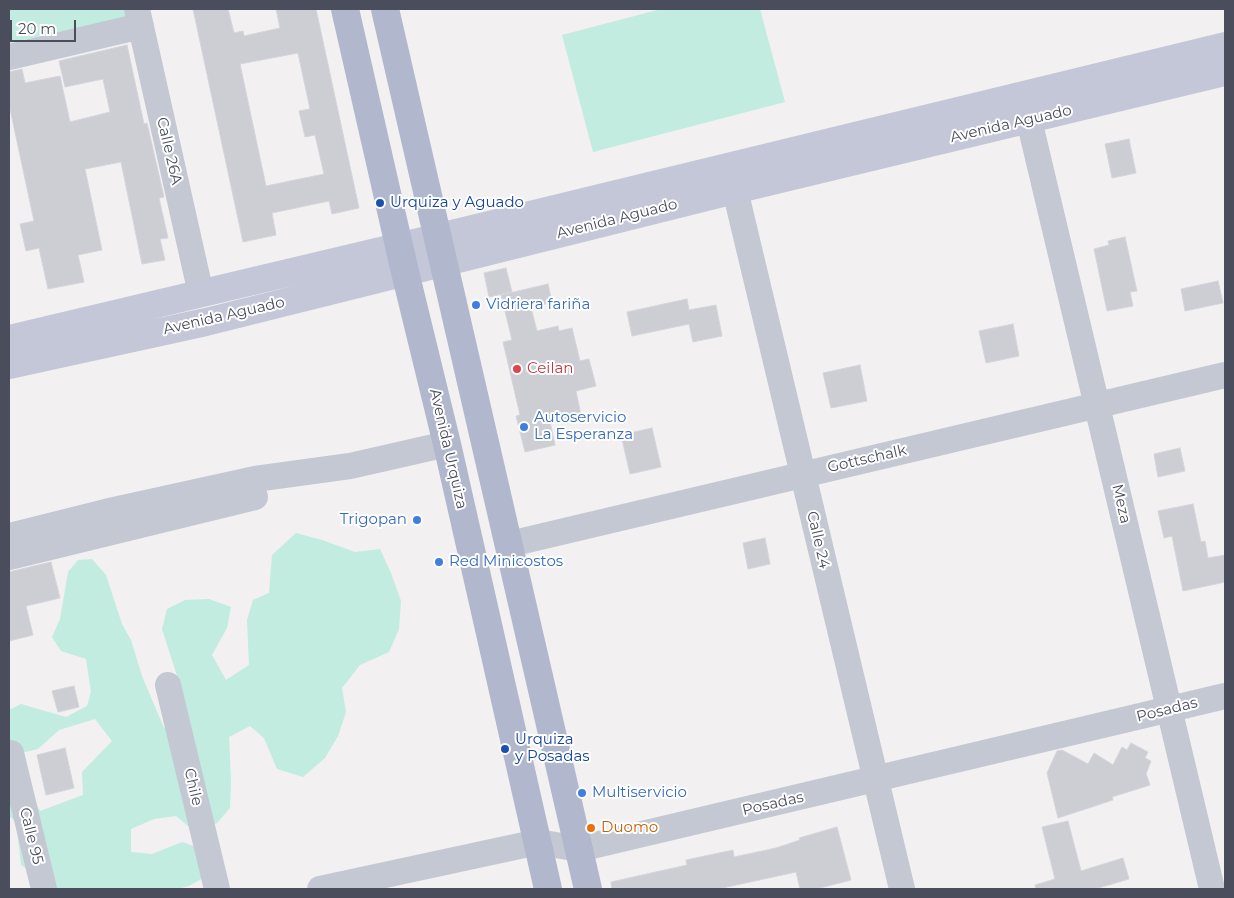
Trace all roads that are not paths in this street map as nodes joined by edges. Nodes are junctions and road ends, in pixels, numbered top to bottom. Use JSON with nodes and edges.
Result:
{"nodes":[{"id":1,"x":345,"y":9,"type":"edge"},
{"id":2,"x":385,"y":9,"type":"edge"},
{"id":3,"x":139,"y":18,"type":"edge"},
{"id":4,"x":1225,"y":46,"type":"edge"},
{"id":5,"x":9,"y":57,"type":"edge"},
{"id":6,"x":1225,"y":72,"type":"edge"},
{"id":7,"x":1029,"y":120,"type":"junction"},
{"id":8,"x":735,"y":190,"type":"junction"},
{"id":9,"x":441,"y":250,"type":"junction"},
{"id":10,"x":403,"y":259,"type":"junction"},
{"id":11,"x":201,"y":294,"type":"junction"},
{"id":12,"x":9,"y":338,"type":"edge"},
{"id":13,"x":9,"y":365,"type":"edge"},
{"id":14,"x":1225,"y":375,"type":"edge"},
{"id":15,"x":1097,"y":405,"type":"junction"},
{"id":16,"x":447,"y":444,"type":"junction"},
{"id":17,"x":350,"y":466,"type":"junction"},
{"id":18,"x":803,"y":475,"type":"junction"},
{"id":19,"x":9,"y":536,"type":"edge"},
{"id":20,"x":510,"y":544,"type":"junction"},
{"id":21,"x":9,"y":557,"type":"edge"},
{"id":22,"x":168,"y":685,"type":"dead end"},
{"id":23,"x":1225,"y":696,"type":"edge"},
{"id":24,"x":1169,"y":710,"type":"junction"},
{"id":25,"x":11,"y":754,"type":"dead end"},
{"id":26,"x":875,"y":780,"type":"junction"},
{"id":27,"x":538,"y":842,"type":"junction"},
{"id":28,"x":579,"y":850,"type":"junction"},
{"id":29,"x":44,"y":889,"type":"edge"},
{"id":30,"x":217,"y":889,"type":"edge"},
{"id":31,"x":320,"y":889,"type":"edge"},
{"id":32,"x":548,"y":889,"type":"edge"},
{"id":33,"x":588,"y":889,"type":"edge"},
{"id":34,"x":902,"y":889,"type":"edge"},
{"id":35,"x":1212,"y":889,"type":"edge"}],
"edges":[{"from":1,"to":10,"type":"main road","name":"Avenida Urquiza"},
{"from":2,"to":9,"type":"main road"},
{"from":3,"to":5,"type":"street"},
{"from":3,"to":11,"type":"street","name":"Calle 26A"},
{"from":4,"to":9,"type":"street","name":"Avenida Aguado"},
{"from":6,"to":7,"type":"street","name":"Avenida Aguado"},
{"from":7,"to":8,"type":"street","name":"Avenida Aguado"},
{"from":7,"to":15,"type":"street","name":"Meza"},
{"from":8,"to":9,"type":"street","name":"Avenida Aguado"},
{"from":8,"to":18,"type":"street","name":"Calle 24"},
{"from":9,"to":10,"type":"street","name":"Avenida Aguado"},
{"from":9,"to":20,"type":"main road"},
{"from":10,"to":11,"type":"street","name":"Avenida Aguado"},
{"from":10,"to":13,"type":"street","name":"Avenida Aguado"},
{"from":10,"to":16,"type":"main road","name":"Avenida Urquiza"},
{"from":11,"to":12,"type":"street","name":"Avenida Aguado"},
{"from":14,"to":15,"type":"street","name":"Gottschalk"},
{"from":15,"to":18,"type":"street","name":"Gottschalk"},
{"from":15,"to":24,"type":"street","name":"Meza"},
{"from":16,"to":17,"type":"street"},
{"from":16,"to":27,"type":"main road","name":"Avenida Urquiza"},
{"from":17,"to":19,"type":"street"},
{"from":17,"to":21,"type":"street"},
{"from":18,"to":20,"type":"street","name":"Gottschalk"},
{"from":18,"to":26,"type":"street","name":"Calle 24"},
{"from":20,"to":28,"type":"main road"},
{"from":22,"to":30,"type":"street","name":"Chile"},
{"from":23,"to":24,"type":"street","name":"Posadas"},
{"from":24,"to":26,"type":"street","name":"Posadas"},
{"from":24,"to":35,"type":"street","name":"Meza"},
{"from":25,"to":29,"type":"street","name":"Calle 95"},
{"from":26,"to":28,"type":"street","name":"Posadas"},
{"from":26,"to":34,"type":"street","name":"Calle 24"},
{"from":27,"to":28,"type":"street","name":"Posadas"},
{"from":27,"to":31,"type":"street","name":"Posadas"},
{"from":27,"to":32,"type":"main road","name":"Avenida Urquiza"},
{"from":28,"to":33,"type":"main road"}]}
